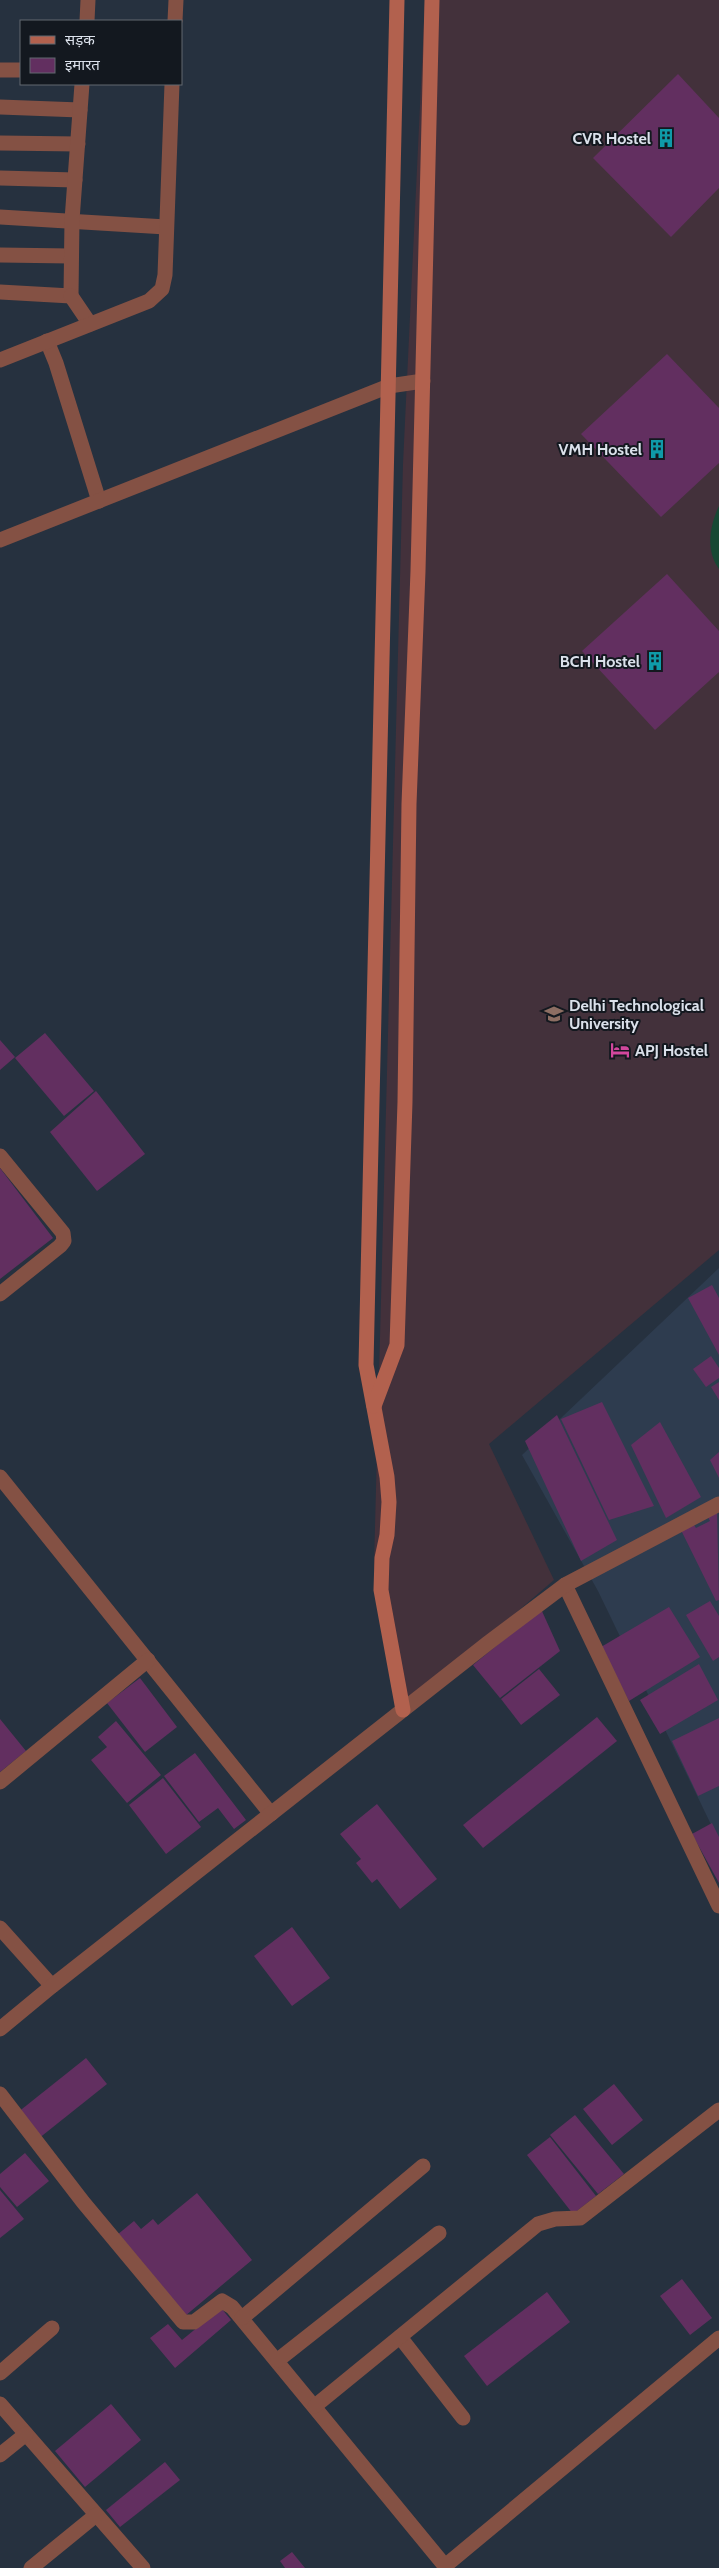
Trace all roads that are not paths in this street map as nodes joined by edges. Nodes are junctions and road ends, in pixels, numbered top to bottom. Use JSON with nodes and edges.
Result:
{"nodes":[{"id":1,"x":88,"y":0,"type":"edge"},
{"id":2,"x":176,"y":0,"type":"edge"},
{"id":3,"x":397,"y":0,"type":"edge"},
{"id":4,"x":432,"y":0,"type":"edge"},
{"id":5,"x":87,"y":20,"type":"edge"},
{"id":6,"x":175,"y":20,"type":"edge"},
{"id":7,"x":0,"y":70,"type":"edge"},
{"id":8,"x":20,"y":70,"type":"edge"},
{"id":9,"x":82,"y":85,"type":"edge"},
{"id":10,"x":172,"y":85,"type":"edge"},
{"id":11,"x":0,"y":107,"type":"edge"},
{"id":12,"x":80,"y":110,"type":"junction"},
{"id":13,"x":0,"y":143,"type":"edge"},
{"id":14,"x":78,"y":144,"type":"junction"},
{"id":15,"x":0,"y":178,"type":"edge"},
{"id":16,"x":75,"y":180,"type":"junction"},
{"id":17,"x":0,"y":217,"type":"edge"},
{"id":18,"x":72,"y":220,"type":"junction"},
{"id":19,"x":166,"y":227,"type":"junction"},
{"id":20,"x":0,"y":255,"type":"edge"},
{"id":21,"x":71,"y":256,"type":"junction"},
{"id":22,"x":0,"y":292,"type":"edge"},
{"id":23,"x":71,"y":296,"type":"junction"},
{"id":24,"x":90,"y":324,"type":"junction"},
{"id":25,"x":47,"y":341,"type":"junction"},
{"id":26,"x":0,"y":360,"type":"edge"},
{"id":27,"x":423,"y":380,"type":"junction"},
{"id":28,"x":389,"y":386,"type":"junction"},
{"id":29,"x":99,"y":501,"type":"junction"},
{"id":30,"x":0,"y":540,"type":"edge"},
{"id":31,"x":0,"y":1156,"type":"edge"},
{"id":32,"x":0,"y":1294,"type":"edge"},
{"id":33,"x":374,"y":1407,"type":"junction"},
{"id":34,"x":0,"y":1477,"type":"edge"},
{"id":35,"x":719,"y":1504,"type":"edge"},
{"id":36,"x":565,"y":1585,"type":"junction"},
{"id":37,"x":148,"y":1660,"type":"junction"},
{"id":38,"x":403,"y":1710,"type":"junction"},
{"id":39,"x":0,"y":1782,"type":"edge"},
{"id":40,"x":271,"y":1814,"type":"junction"},
{"id":41,"x":719,"y":1906,"type":"edge"},
{"id":42,"x":0,"y":1928,"type":"edge"},
{"id":43,"x":52,"y":1986,"type":"junction"},
{"id":44,"x":0,"y":2029,"type":"edge"},
{"id":45,"x":0,"y":2094,"type":"edge"},
{"id":46,"x":719,"y":2110,"type":"edge"},
{"id":47,"x":423,"y":2166,"type":"dead end"},
{"id":48,"x":439,"y":2232,"type":"dead end"},
{"id":49,"x":242,"y":2318,"type":"junction"},
{"id":50,"x":52,"y":2328,"type":"dead end"},
{"id":51,"x":400,"y":2337,"type":"junction"},
{"id":52,"x":719,"y":2338,"type":"edge"},
{"id":53,"x":278,"y":2360,"type":"junction"},
{"id":54,"x":0,"y":2373,"type":"edge"},
{"id":55,"x":0,"y":2404,"type":"edge"},
{"id":56,"x":315,"y":2406,"type":"junction"},
{"id":57,"x":463,"y":2418,"type":"dead end"},
{"id":58,"x":26,"y":2434,"type":"junction"},
{"id":59,"x":0,"y":2455,"type":"edge"},
{"id":60,"x":96,"y":2515,"type":"junction"},
{"id":61,"x":444,"y":2567,"type":"edge"},
{"id":62,"x":31,"y":2568,"type":"edge"},
{"id":63,"x":143,"y":2568,"type":"edge"}],
"edges":[{"from":1,"to":5,"type":"street"},
{"from":2,"to":6,"type":"street"},
{"from":3,"to":28,"type":"street"},
{"from":4,"to":27,"type":"street"},
{"from":7,"to":8,"type":"street"},
{"from":9,"to":12,"type":"street"},
{"from":10,"to":19,"type":"street"},
{"from":11,"to":12,"type":"street"},
{"from":12,"to":14,"type":"street"},
{"from":13,"to":14,"type":"street"},
{"from":14,"to":16,"type":"street"},
{"from":15,"to":16,"type":"street"},
{"from":16,"to":18,"type":"street"},
{"from":17,"to":18,"type":"street"},
{"from":18,"to":19,"type":"street"},
{"from":18,"to":21,"type":"street"},
{"from":19,"to":24,"type":"street"},
{"from":20,"to":21,"type":"street"},
{"from":21,"to":23,"type":"street"},
{"from":22,"to":23,"type":"street"},
{"from":23,"to":24,"type":"street"},
{"from":24,"to":25,"type":"street"},
{"from":25,"to":26,"type":"street"},
{"from":25,"to":29,"type":"street"},
{"from":27,"to":28,"type":"street"},
{"from":27,"to":33,"type":"street"},
{"from":28,"to":29,"type":"street"},
{"from":28,"to":33,"type":"street"},
{"from":29,"to":30,"type":"street"},
{"from":31,"to":32,"type":"street"},
{"from":33,"to":38,"type":"street"},
{"from":34,"to":37,"type":"street"},
{"from":35,"to":36,"type":"street"},
{"from":36,"to":38,"type":"street"},
{"from":36,"to":41,"type":"street"},
{"from":37,"to":39,"type":"street"},
{"from":37,"to":40,"type":"street"},
{"from":38,"to":40,"type":"street"},
{"from":40,"to":43,"type":"street"},
{"from":42,"to":43,"type":"street"},
{"from":43,"to":44,"type":"street"},
{"from":45,"to":49,"type":"street"},
{"from":46,"to":51,"type":"street"},
{"from":47,"to":49,"type":"street"},
{"from":48,"to":53,"type":"street"},
{"from":49,"to":53,"type":"street"},
{"from":50,"to":54,"type":"street"},
{"from":51,"to":56,"type":"street"},
{"from":51,"to":57,"type":"street"},
{"from":52,"to":61,"type":"street"},
{"from":53,"to":56,"type":"street"},
{"from":55,"to":58,"type":"street"},
{"from":56,"to":61,"type":"street"},
{"from":58,"to":59,"type":"street"},
{"from":58,"to":60,"type":"street"},
{"from":60,"to":62,"type":"street"},
{"from":60,"to":63,"type":"street"}]}
